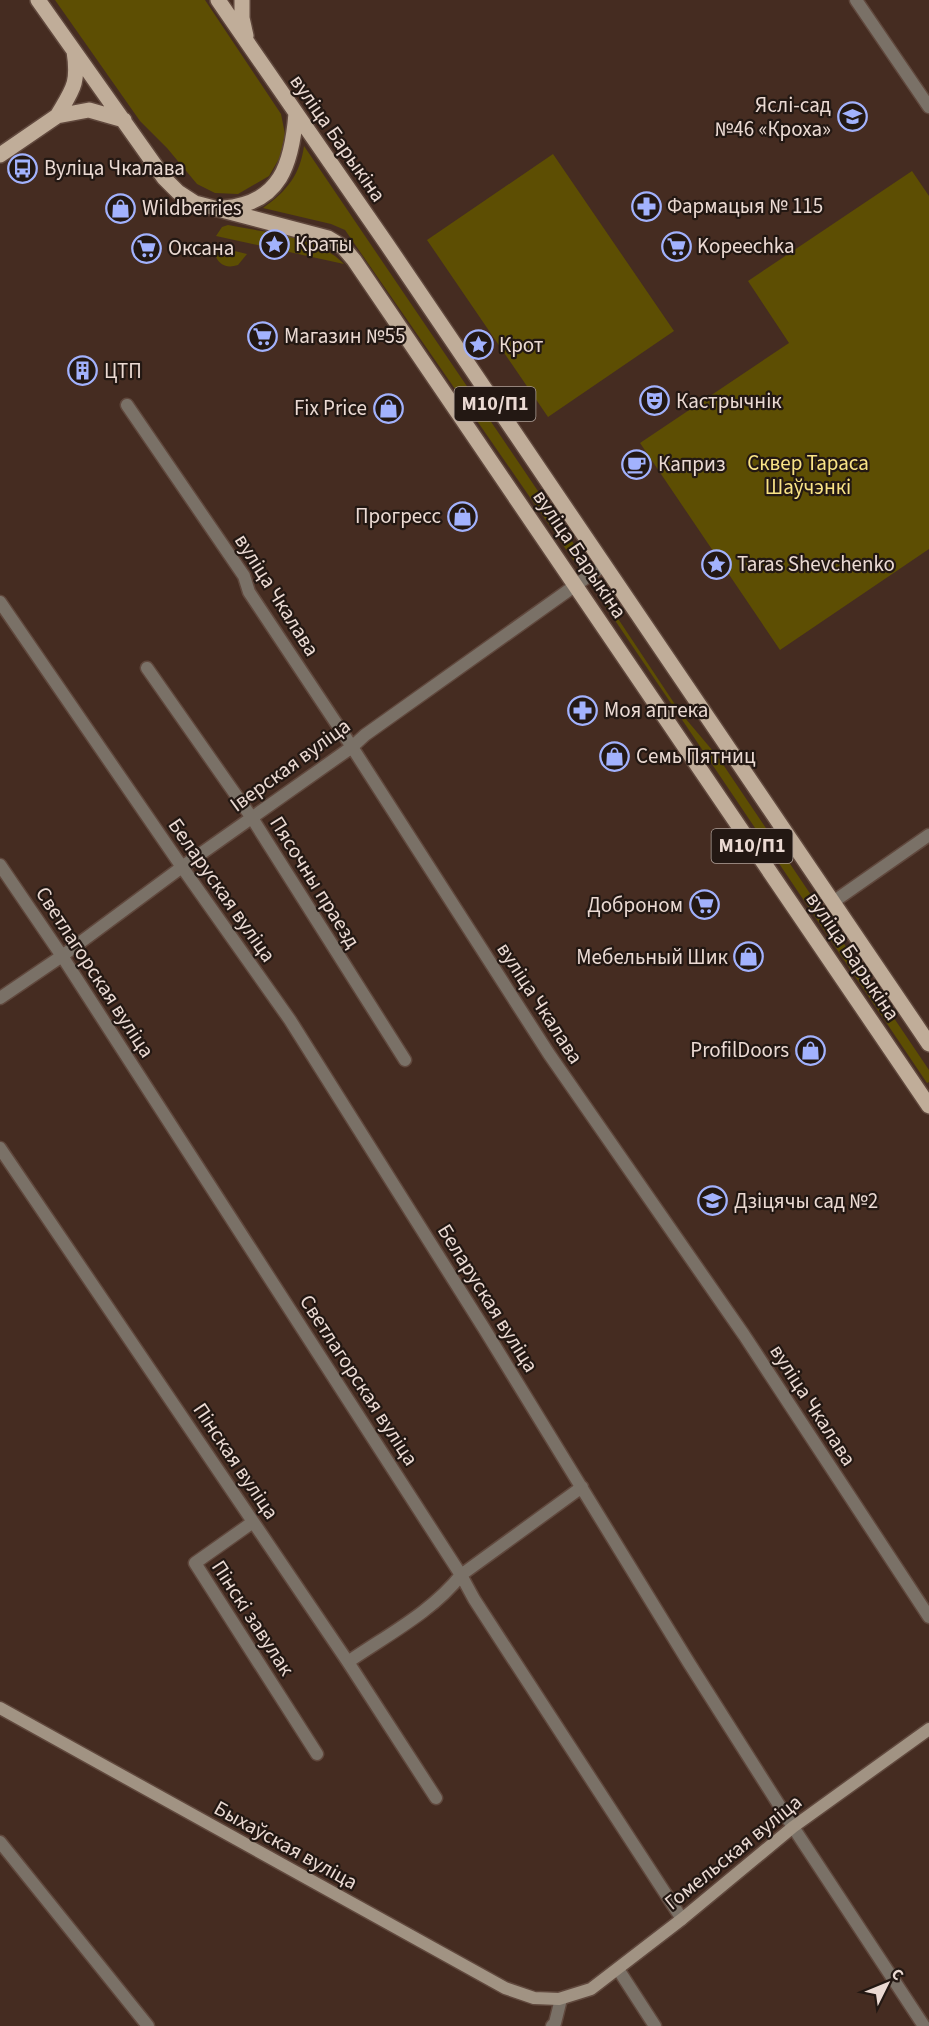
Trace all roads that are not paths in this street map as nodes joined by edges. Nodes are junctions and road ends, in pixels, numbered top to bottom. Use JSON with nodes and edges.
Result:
{"nodes":[{"id":1,"x":38,"y":0,"type":"edge"},
{"id":2,"x":218,"y":0,"type":"edge"},
{"id":3,"x":242,"y":0,"type":"edge"},
{"id":4,"x":856,"y":0,"type":"edge"},
{"id":5,"x":248,"y":45,"type":"junction"},
{"id":6,"x":74,"y":48,"type":"junction"},
{"id":7,"x":929,"y":107,"type":"edge"},
{"id":8,"x":296,"y":113,"type":"junction"},
{"id":9,"x":57,"y":116,"type":"junction"},
{"id":10,"x":124,"y":120,"type":"junction"},
{"id":11,"x":0,"y":155,"type":"edge"},
{"id":12,"x":214,"y":209,"type":"junction"},
{"id":13,"x":127,"y":405,"type":"dead end"},
{"id":14,"x":604,"y":565,"type":"junction"},
{"id":15,"x":576,"y":585,"type":"junction"},
{"id":16,"x":0,"y":602,"type":"edge"},
{"id":17,"x":147,"y":668,"type":"dead end"},
{"id":18,"x":352,"y":747,"type":"junction"},
{"id":19,"x":252,"y":818,"type":"junction"},
{"id":20,"x":929,"y":836,"type":"edge"},
{"id":21,"x":0,"y":865,"type":"edge"},
{"id":22,"x":182,"y":867,"type":"junction"},
{"id":23,"x":832,"y":902,"type":"junction"},
{"id":24,"x":62,"y":956,"type":"junction"},
{"id":25,"x":0,"y":998,"type":"edge"},
{"id":26,"x":929,"y":1044,"type":"edge"},
{"id":27,"x":405,"y":1060,"type":"dead end"},
{"id":28,"x":929,"y":1106,"type":"edge"},
{"id":29,"x":0,"y":1148,"type":"edge"},
{"id":30,"x":582,"y":1487,"type":"junction"},
{"id":31,"x":253,"y":1522,"type":"junction"},
{"id":32,"x":461,"y":1575,"type":"junction"},
{"id":33,"x":929,"y":1617,"type":"edge"},
{"id":34,"x":348,"y":1662,"type":"junction"},
{"id":35,"x":0,"y":1708,"type":"edge"},
{"id":36,"x":929,"y":1730,"type":"edge"},
{"id":37,"x":316,"y":1754,"type":"dead end"},
{"id":38,"x":436,"y":1798,"type":"dead end"},
{"id":39,"x":793,"y":1827,"type":"junction"},
{"id":40,"x":0,"y":1842,"type":"edge"},
{"id":41,"x":682,"y":1919,"type":"junction"},
{"id":42,"x":618,"y":1969,"type":"junction"},
{"id":43,"x":560,"y":1999,"type":"junction"},
{"id":44,"x":148,"y":2026,"type":"edge"},
{"id":45,"x":552,"y":2026,"type":"edge"},
{"id":46,"x":655,"y":2026,"type":"edge"},
{"id":47,"x":924,"y":2026,"type":"edge"}],
"edges":[{"from":1,"to":6,"type":"main road","number":"М10/П1"},
{"from":2,"to":5,"type":"main road","name":"вуліца Барыкіна","number":"М10/П1"},
{"from":3,"to":5,"type":"main road"},
{"from":4,"to":7,"type":"street"},
{"from":5,"to":8,"type":"main road","name":"вуліца Барыкіна","number":"М10/П1"},
{"from":6,"to":9,"type":"main road"},
{"from":6,"to":10,"type":"main road","number":"М10/П1"},
{"from":8,"to":12,"type":"main road"},
{"from":8,"to":14,"type":"main road","name":"вуліца Барыкіна","number":"М10/П1"},
{"from":9,"to":10,"type":"main road"},
{"from":9,"to":11,"type":"main road"},
{"from":10,"to":12,"type":"main road","name":"вуліца Барыкіна","number":"М10/П1"},
{"from":12,"to":15,"type":"main road","name":"вуліца Барыкіна","number":"М10/П1"},
{"from":13,"to":18,"type":"street","name":"вуліца Чкалава"},
{"from":14,"to":15,"type":"street","name":"Іверская вуліца"},
{"from":14,"to":23,"type":"main road","name":"вуліца Барыкіна","number":"М10/П1"},
{"from":15,"to":18,"type":"street","name":"Іверская вуліца"},
{"from":15,"to":28,"type":"main road","name":"вуліца Барыкіна","number":"М10/П1"},
{"from":16,"to":22,"type":"street","name":"Беларуская вуліца"},
{"from":17,"to":19,"type":"street","name":"Пясочны праезд"},
{"from":18,"to":19,"type":"street","name":"Іверская вуліца"},
{"from":18,"to":33,"type":"street","name":"вуліца Чкалава"},
{"from":19,"to":22,"type":"street","name":"Іверская вуліца"},
{"from":19,"to":27,"type":"street","name":"Пясочны праезд"},
{"from":20,"to":23,"type":"street"},
{"from":21,"to":24,"type":"street","name":"Светлагорская вуліца"},
{"from":22,"to":24,"type":"street","name":"Іверская вуліца"},
{"from":22,"to":30,"type":"street","name":"Беларуская вуліца"},
{"from":23,"to":26,"type":"main road","name":"вуліца Барыкіна","number":"М10/П1"},
{"from":24,"to":25,"type":"street","name":"Іверская вуліца"},
{"from":24,"to":32,"type":"street","name":"Светлагорская вуліца"},
{"from":29,"to":31,"type":"street","name":"Пінская вуліца"},
{"from":30,"to":32,"type":"street"},
{"from":30,"to":39,"type":"street","name":"Беларуская вуліца"},
{"from":31,"to":34,"type":"street","name":"Пінская вуліца"},
{"from":31,"to":37,"type":"street","name":"Пінскі завулак"},
{"from":32,"to":34,"type":"street"},
{"from":32,"to":41,"type":"street","name":"Светлагорская вуліца"},
{"from":34,"to":38,"type":"street","name":"Пінская вуліца"},
{"from":35,"to":43,"type":"main road","name":"Быхаўская вуліца"},
{"from":36,"to":39,"type":"main road","name":"Гомельская вуліца"},
{"from":39,"to":41,"type":"main road","name":"Гомельская вуліца"},
{"from":39,"to":47,"type":"street","name":"Беларуская вуліца"},
{"from":40,"to":44,"type":"street"},
{"from":41,"to":42,"type":"main road","name":"Гомельская вуліца"},
{"from":42,"to":43,"type":"main road","name":"Гомельская вуліца"},
{"from":42,"to":46,"type":"street"},
{"from":43,"to":45,"type":"street"}]}
